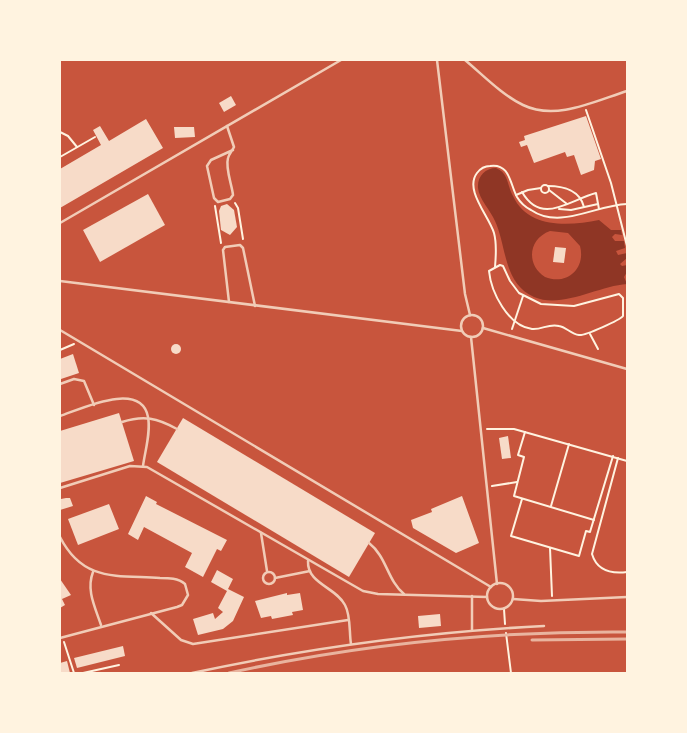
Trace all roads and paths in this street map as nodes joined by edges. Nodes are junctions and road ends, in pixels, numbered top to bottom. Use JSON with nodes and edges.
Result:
{"nodes":[{"id":1,"x":341,"y":60,"type":"edge"},
{"id":2,"x":437,"y":60,"type":"edge"},
{"id":3,"x":465,"y":60,"type":"edge"},
{"id":4,"x":627,"y":91,"type":"edge"},
{"id":5,"x":584,"y":104,"type":"junction"},
{"id":6,"x":227,"y":126,"type":"junction"},
{"id":7,"x":60,"y":132,"type":"edge"},
{"id":8,"x":95,"y":137,"type":"dead end"},
{"id":9,"x":77,"y":147,"type":"junction"},
{"id":10,"x":233,"y":150,"type":"junction"},
{"id":11,"x":60,"y":157,"type":"edge"},
{"id":12,"x":548,"y":186,"type":"junction"},
{"id":13,"x":541,"y":188,"type":"junction"},
{"id":14,"x":549,"y":190,"type":"junction"},
{"id":15,"x":522,"y":192,"type":"junction"},
{"id":16,"x":516,"y":195,"type":"junction"},
{"id":17,"x":581,"y":197,"type":"junction"},
{"id":18,"x":232,"y":198,"type":"junction"},
{"id":19,"x":217,"y":201,"type":"junction"},
{"id":20,"x":567,"y":204,"type":"junction"},
{"id":21,"x":598,"y":204,"type":"junction"},
{"id":22,"x":627,"y":204,"type":"edge"},
{"id":23,"x":617,"y":205,"type":"junction"},
{"id":24,"x":584,"y":207,"type":"junction"},
{"id":25,"x":557,"y":209,"type":"junction"},
{"id":26,"x":599,"y":209,"type":"junction"},
{"id":27,"x":60,"y":223,"type":"edge"},
{"id":28,"x":627,"y":246,"type":"edge"},
{"id":29,"x":243,"y":247,"type":"junction"},
{"id":30,"x":224,"y":248,"type":"junction"},
{"id":31,"x":495,"y":267,"type":"junction"},
{"id":32,"x":60,"y":281,"type":"edge"},
{"id":33,"x":523,"y":296,"type":"junction"},
{"id":34,"x":229,"y":302,"type":"junction"},
{"id":35,"x":623,"y":304,"type":"junction"},
{"id":36,"x":627,"y":304,"type":"edge"},
{"id":37,"x":255,"y":306,"type":"junction"},
{"id":38,"x":470,"y":315,"type":"junction"},
{"id":39,"x":516,"y":321,"type":"junction"},
{"id":40,"x":483,"y":328,"type":"junction"},
{"id":41,"x":60,"y":330,"type":"edge"},
{"id":42,"x":462,"y":330,"type":"junction"},
{"id":43,"x":590,"y":334,"type":"junction"},
{"id":44,"x":508,"y":336,"type":"junction"},
{"id":45,"x":471,"y":337,"type":"junction"},
{"id":46,"x":79,"y":341,"type":"junction"},
{"id":47,"x":598,"y":349,"type":"dead end"},
{"id":48,"x":60,"y":350,"type":"edge"},
{"id":49,"x":627,"y":369,"type":"edge"},
{"id":50,"x":60,"y":384,"type":"edge"},
{"id":51,"x":94,"y":405,"type":"junction"},
{"id":52,"x":60,"y":416,"type":"edge"},
{"id":53,"x":148,"y":417,"type":"junction"},
{"id":54,"x":122,"y":422,"type":"dead end"},
{"id":55,"x":176,"y":429,"type":"dead end"},
{"id":56,"x":481,"y":430,"type":"junction"},
{"id":57,"x":525,"y":432,"type":"junction"},
{"id":58,"x":569,"y":444,"type":"junction"},
{"id":59,"x":613,"y":456,"type":"junction"},
{"id":60,"x":618,"y":458,"type":"junction"},
{"id":61,"x":627,"y":461,"type":"edge"},
{"id":62,"x":142,"y":466,"type":"junction"},
{"id":63,"x":517,"y":482,"type":"junction"},
{"id":64,"x":487,"y":486,"type":"junction"},
{"id":65,"x":60,"y":488,"type":"edge"},
{"id":66,"x":603,"y":488,"type":"junction"},
{"id":67,"x":609,"y":489,"type":"junction"},
{"id":68,"x":522,"y":499,"type":"junction"},
{"id":69,"x":550,"y":507,"type":"junction"},
{"id":70,"x":594,"y":520,"type":"junction"},
{"id":71,"x":261,"y":533,"type":"junction"},
{"id":72,"x":60,"y":537,"type":"edge"},
{"id":73,"x":369,"y":543,"type":"dead end"},
{"id":74,"x":550,"y":547,"type":"junction"},
{"id":75,"x":308,"y":561,"type":"junction"},
{"id":76,"x":310,"y":571,"type":"junction"},
{"id":77,"x":93,"y":572,"type":"junction"},
{"id":78,"x":267,"y":572,"type":"junction"},
{"id":79,"x":627,"y":572,"type":"edge"},
{"id":80,"x":275,"y":578,"type":"junction"},
{"id":81,"x":498,"y":584,"type":"junction"},
{"id":82,"x":491,"y":587,"type":"junction"},
{"id":83,"x":404,"y":594,"type":"junction"},
{"id":84,"x":472,"y":596,"type":"junction"},
{"id":85,"x":487,"y":597,"type":"junction"},
{"id":86,"x":627,"y":597,"type":"edge"},
{"id":87,"x":513,"y":598,"type":"junction"},
{"id":88,"x":552,"y":600,"type":"junction"},
{"id":89,"x":504,"y":609,"type":"junction"},
{"id":90,"x":151,"y":613,"type":"junction"},
{"id":91,"x":348,"y":620,"type":"junction"},
{"id":92,"x":101,"y":626,"type":"junction"},
{"id":93,"x":544,"y":626,"type":"dead end"},
{"id":94,"x":506,"y":628,"type":"junction"},
{"id":95,"x":472,"y":630,"type":"junction"},
{"id":96,"x":61,"y":638,"type":"edge"},
{"id":97,"x":351,"y":644,"type":"junction"},
{"id":98,"x":119,"y":666,"type":"dead end"},
{"id":99,"x":74,"y":673,"type":"edge"},
{"id":100,"x":83,"y":673,"type":"edge"},
{"id":101,"x":192,"y":673,"type":"edge"},
{"id":102,"x":511,"y":673,"type":"edge"}],
"edges":[{"from":1,"to":6,"type":"lane"},
{"from":2,"to":38,"type":"lane"},
{"from":3,"to":5,"type":"lane"},
{"from":4,"to":5,"type":"lane"},
{"from":5,"to":23,"type":"path"},
{"from":6,"to":10,"type":"lane"},
{"from":6,"to":27,"type":"lane"},
{"from":7,"to":9,"type":"path"},
{"from":8,"to":9,"type":"path"},
{"from":9,"to":11,"type":"path"},
{"from":10,"to":18,"type":"lane"},
{"from":10,"to":19,"type":"lane"},
{"from":12,"to":13,"type":"path"},
{"from":12,"to":14,"type":"path"},
{"from":12,"to":17,"type":"path"},
{"from":13,"to":14,"type":"path"},
{"from":13,"to":15,"type":"path"},
{"from":14,"to":20,"type":"path"},
{"from":15,"to":16,"type":"path"},
{"from":15,"to":25,"type":"path"},
{"from":16,"to":26,"type":"path"},
{"from":16,"to":31,"type":"path"},
{"from":17,"to":20,"type":"path"},
{"from":17,"to":21,"type":"path"},
{"from":17,"to":24,"type":"path"},
{"from":18,"to":19,"type":"lane"},
{"from":18,"to":29,"type":"path"},
{"from":19,"to":30,"type":"path"},
{"from":20,"to":25,"type":"path"},
{"from":21,"to":24,"type":"path"},
{"from":21,"to":26,"type":"path"},
{"from":22,"to":23,"type":"path"},
{"from":23,"to":26,"type":"path"},
{"from":23,"to":28,"type":"path"},
{"from":24,"to":25,"type":"path"},
{"from":29,"to":30,"type":"lane"},
{"from":29,"to":37,"type":"lane"},
{"from":30,"to":34,"type":"lane"},
{"from":31,"to":33,"type":"path"},
{"from":31,"to":39,"type":"path"},
{"from":32,"to":34,"type":"lane"},
{"from":33,"to":35,"type":"path"},
{"from":33,"to":39,"type":"path"},
{"from":34,"to":37,"type":"lane"},
{"from":35,"to":36,"type":"path"},
{"from":35,"to":43,"type":"path"},
{"from":37,"to":42,"type":"lane"},
{"from":38,"to":40,"type":"lane"},
{"from":38,"to":42,"type":"lane"},
{"from":39,"to":43,"type":"path"},
{"from":39,"to":44,"type":"path"},
{"from":40,"to":44,"type":"lane"},
{"from":40,"to":45,"type":"lane"},
{"from":41,"to":46,"type":"lane"},
{"from":42,"to":45,"type":"lane"},
{"from":43,"to":47,"type":"path"},
{"from":44,"to":49,"type":"lane"},
{"from":45,"to":56,"type":"lane"},
{"from":46,"to":48,"type":"path"},
{"from":46,"to":82,"type":"lane"},
{"from":50,"to":51,"type":"lane"},
{"from":51,"to":52,"type":"lane"},
{"from":51,"to":53,"type":"lane"},
{"from":53,"to":54,"type":"lane"},
{"from":53,"to":55,"type":"lane"},
{"from":53,"to":62,"type":"lane"},
{"from":56,"to":57,"type":"path"},
{"from":56,"to":64,"type":"lane"},
{"from":57,"to":58,"type":"path"},
{"from":57,"to":63,"type":"path"},
{"from":58,"to":59,"type":"path"},
{"from":58,"to":69,"type":"path"},
{"from":59,"to":60,"type":"path"},
{"from":59,"to":66,"type":"path"},
{"from":60,"to":61,"type":"path"},
{"from":60,"to":67,"type":"path"},
{"from":62,"to":65,"type":"lane"},
{"from":62,"to":71,"type":"lane"},
{"from":63,"to":64,"type":"path"},
{"from":63,"to":68,"type":"path"},
{"from":64,"to":81,"type":"lane"},
{"from":66,"to":67,"type":"path"},
{"from":66,"to":70,"type":"path"},
{"from":67,"to":79,"type":"path"},
{"from":68,"to":69,"type":"path"},
{"from":68,"to":74,"type":"path"},
{"from":69,"to":70,"type":"path"},
{"from":70,"to":74,"type":"path"},
{"from":71,"to":75,"type":"lane"},
{"from":71,"to":78,"type":"lane"},
{"from":72,"to":77,"type":"lane"},
{"from":73,"to":83,"type":"lane"},
{"from":74,"to":88,"type":"path"},
{"from":75,"to":76,"type":"lane"},
{"from":75,"to":83,"type":"lane"},
{"from":76,"to":80,"type":"lane"},
{"from":76,"to":91,"type":"lane"},
{"from":77,"to":90,"type":"lane"},
{"from":77,"to":92,"type":"lane"},
{"from":78,"to":80,"type":"lane"},
{"from":78,"to":80,"type":"lane"},
{"from":81,"to":82,"type":"lane"},
{"from":81,"to":87,"type":"lane"},
{"from":82,"to":85,"type":"lane"},
{"from":83,"to":84,"type":"lane"},
{"from":84,"to":85,"type":"lane"},
{"from":84,"to":95,"type":"lane"},
{"from":85,"to":89,"type":"lane"},
{"from":86,"to":88,"type":"lane"},
{"from":87,"to":88,"type":"lane"},
{"from":87,"to":89,"type":"lane"},
{"from":89,"to":94,"type":"path"},
{"from":90,"to":91,"type":"lane"},
{"from":90,"to":92,"type":"lane"},
{"from":91,"to":97,"type":"lane"},
{"from":92,"to":96,"type":"lane"},
{"from":93,"to":94,"type":"lane"},
{"from":94,"to":95,"type":"lane"},
{"from":94,"to":102,"type":"path"},
{"from":95,"to":97,"type":"lane"},
{"from":96,"to":99,"type":"path"},
{"from":97,"to":101,"type":"lane"},
{"from":98,"to":100,"type":"path"}]}
